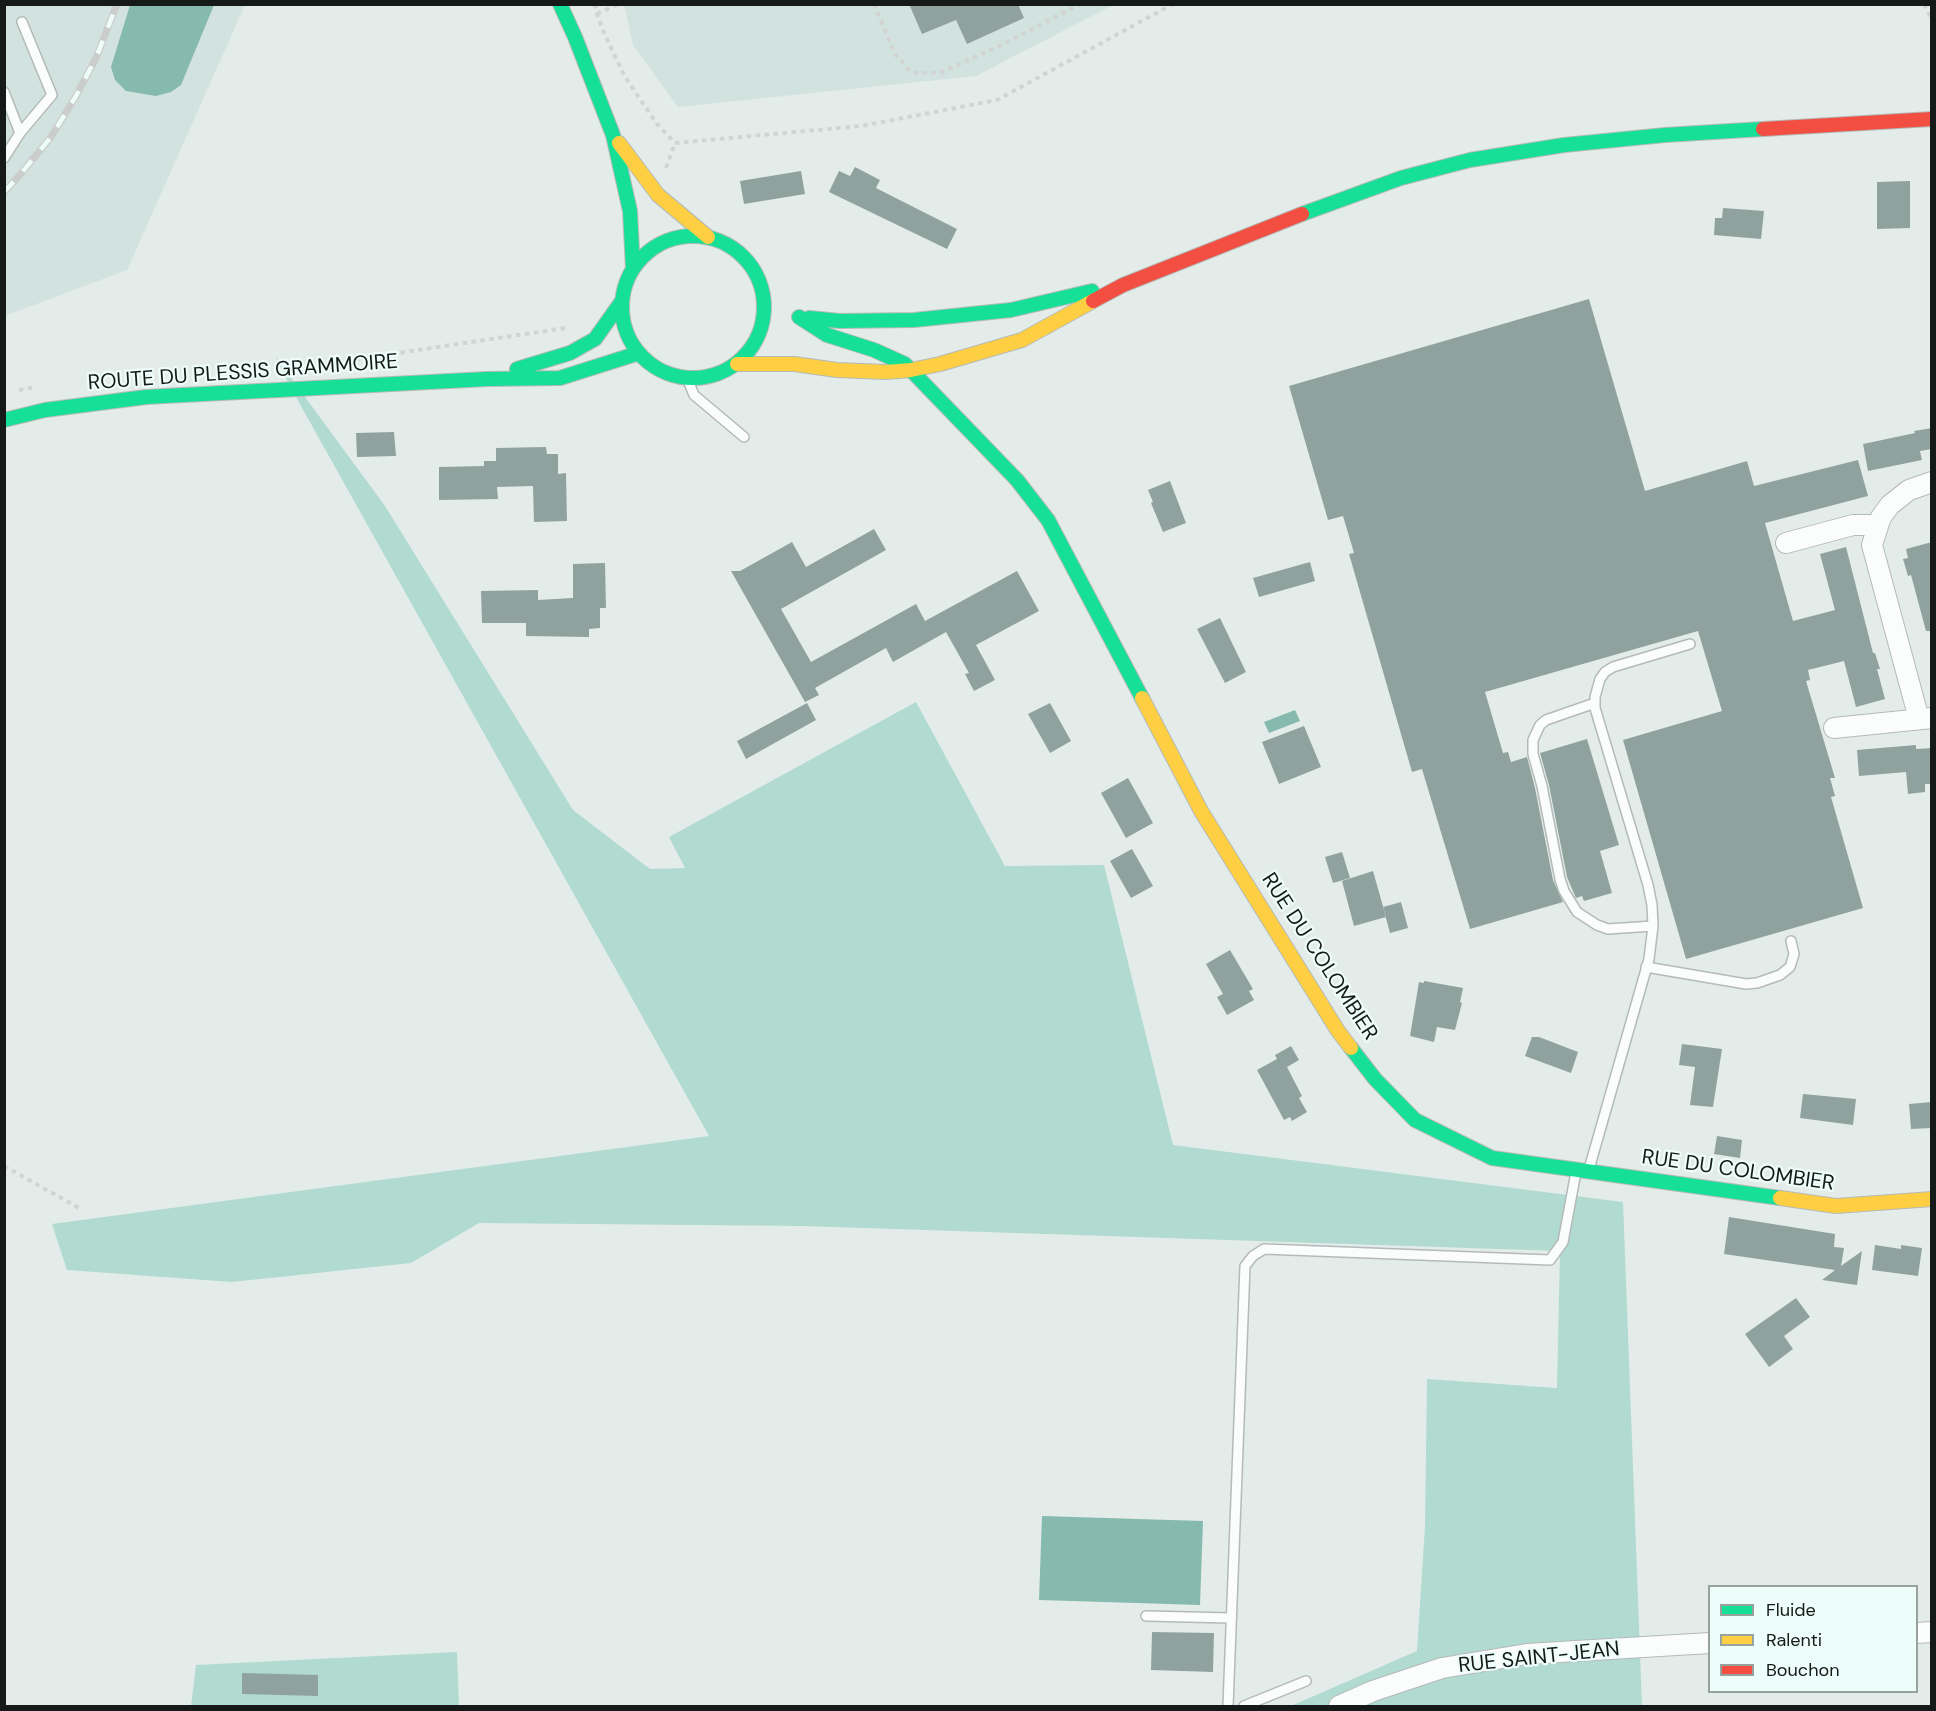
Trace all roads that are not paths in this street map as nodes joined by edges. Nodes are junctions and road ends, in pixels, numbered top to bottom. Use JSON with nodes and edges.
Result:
{"nodes":[{"id":1,"x":560,"y":4,"type":"edge"},
{"id":2,"x":22,"y":22,"type":"dead end"},
{"id":3,"x":4,"y":92,"type":"edge"},
{"id":4,"x":1932,"y":119,"type":"edge"},
{"id":5,"x":21,"y":133,"type":"junction"},
{"id":6,"x":613,"y":135,"type":"junction"},
{"id":7,"x":4,"y":158,"type":"edge"},
{"id":8,"x":708,"y":237,"type":"junction"},
{"id":9,"x":633,"y":269,"type":"junction"},
{"id":10,"x":1123,"y":285,"type":"junction"},
{"id":11,"x":764,"y":297,"type":"junction"},
{"id":12,"x":622,"y":301,"type":"junction"},
{"id":13,"x":790,"y":312,"type":"junction"},
{"id":14,"x":639,"y":353,"type":"junction"},
{"id":15,"x":737,"y":364,"type":"junction"},
{"id":16,"x":911,"y":370,"type":"junction"},
{"id":17,"x":687,"y":378,"type":"junction"},
{"id":18,"x":487,"y":379,"type":"junction"},
{"id":19,"x":4,"y":420,"type":"edge"},
{"id":20,"x":744,"y":437,"type":"dead end"},
{"id":21,"x":1932,"y":482,"type":"edge"},
{"id":22,"x":1878,"y":525,"type":"junction"},
{"id":23,"x":1786,"y":543,"type":"dead end"},
{"id":24,"x":1690,"y":644,"type":"dead end"},
{"id":25,"x":1595,"y":703,"type":"junction"},
{"id":26,"x":1925,"y":719,"type":"edge"},
{"id":27,"x":1834,"y":728,"type":"dead end"},
{"id":28,"x":1653,"y":926,"type":"junction"},
{"id":29,"x":1791,"y":940,"type":"dead end"},
{"id":30,"x":1646,"y":967,"type":"junction"},
{"id":31,"x":1582,"y":1171,"type":"junction"},
{"id":32,"x":1932,"y":1199,"type":"edge"},
{"id":33,"x":1146,"y":1616,"type":"dead end"},
{"id":34,"x":1231,"y":1618,"type":"junction"},
{"id":35,"x":1708,"y":1643,"type":"edge"},
{"id":36,"x":1306,"y":1681,"type":"dead end"},
{"id":37,"x":1228,"y":1707,"type":"edge"},
{"id":38,"x":1244,"y":1707,"type":"edge"},
{"id":39,"x":1339,"y":1707,"type":"edge"}],
"edges":[{"from":1,"to":6,"type":"street"},
{"from":2,"to":5,"type":"lane"},
{"from":3,"to":5,"type":"lane"},
{"from":4,"to":10,"type":"street"},
{"from":5,"to":7,"type":"lane"},
{"from":6,"to":8,"type":"street"},
{"from":6,"to":9,"type":"street"},
{"from":8,"to":9,"type":"street"},
{"from":8,"to":11,"type":"street"},
{"from":9,"to":12,"type":"street"},
{"from":10,"to":13,"type":"street"},
{"from":10,"to":16,"type":"street"},
{"from":11,"to":13,"type":"street","name":"RUE DU COLOMBIER"},
{"from":11,"to":15,"type":"street"},
{"from":12,"to":14,"type":"street"},
{"from":12,"to":18,"type":"street","name":"ROUTE DU PLESSIS GRAMMOIRE"},
{"from":13,"to":16,"type":"street","name":"RUE DU COLOMBIER"},
{"from":14,"to":17,"type":"street"},
{"from":14,"to":18,"type":"street","name":"ROUTE DU PLESSIS GRAMMOIRE"},
{"from":15,"to":16,"type":"street"},
{"from":15,"to":17,"type":"street"},
{"from":16,"to":31,"type":"street","name":"RUE DU COLOMBIER"},
{"from":17,"to":20,"type":"lane"},
{"from":18,"to":19,"type":"street","name":"ROUTE DU PLESSIS GRAMMOIRE"},
{"from":21,"to":22,"type":"street"},
{"from":22,"to":23,"type":"street"},
{"from":22,"to":26,"type":"street"},
{"from":24,"to":25,"type":"lane"},
{"from":25,"to":28,"type":"lane"},
{"from":25,"to":28,"type":"lane"},
{"from":26,"to":27,"type":"street"},
{"from":28,"to":30,"type":"lane"},
{"from":29,"to":30,"type":"lane"},
{"from":30,"to":31,"type":"lane"},
{"from":31,"to":32,"type":"street","name":"RUE DU COLOMBIER"},
{"from":31,"to":34,"type":"lane"},
{"from":33,"to":34,"type":"lane"},
{"from":34,"to":37,"type":"lane"},
{"from":35,"to":39,"type":"street","name":"RUE SAINT-JEAN"},
{"from":36,"to":38,"type":"lane"}]}
